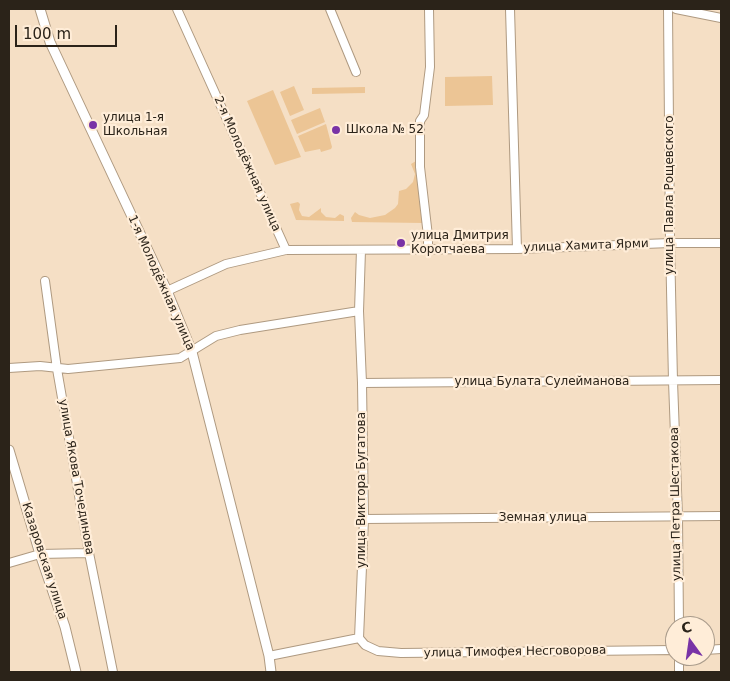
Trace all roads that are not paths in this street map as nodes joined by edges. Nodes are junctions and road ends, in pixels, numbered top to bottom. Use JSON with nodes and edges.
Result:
{"nodes":[{"id":1,"x":40,"y":9,"type":"edge"},
{"id":2,"x":177,"y":9,"type":"edge"},
{"id":3,"x":330,"y":9,"type":"edge"},
{"id":4,"x":429,"y":9,"type":"edge"},
{"id":5,"x":510,"y":9,"type":"edge"},
{"id":6,"x":668,"y":9,"type":"edge"},
{"id":7,"x":676,"y":9,"type":"edge"},
{"id":8,"x":721,"y":18,"type":"edge"},
{"id":9,"x":356,"y":72,"type":"dead end"},
{"id":10,"x":670,"y":243,"type":"junction"},
{"id":11,"x":721,"y":243,"type":"edge"},
{"id":12,"x":516,"y":248,"type":"junction"},
{"id":13,"x":428,"y":249,"type":"junction"},
{"id":14,"x":286,"y":250,"type":"junction"},
{"id":15,"x":361,"y":250,"type":"junction"},
{"id":16,"x":45,"y":281,"type":"dead end"},
{"id":17,"x":167,"y":291,"type":"junction"},
{"id":18,"x":359,"y":311,"type":"junction"},
{"id":19,"x":192,"y":352,"type":"junction"},
{"id":20,"x":9,"y":368,"type":"edge"},
{"id":21,"x":57,"y":369,"type":"junction"},
{"id":22,"x":721,"y":380,"type":"edge"},
{"id":23,"x":673,"y":381,"type":"junction"},
{"id":24,"x":362,"y":382,"type":"junction"},
{"id":25,"x":9,"y":450,"type":"edge"},
{"id":26,"x":678,"y":516,"type":"junction"},
{"id":27,"x":721,"y":516,"type":"edge"},
{"id":28,"x":364,"y":519,"type":"junction"},
{"id":29,"x":90,"y":553,"type":"junction"},
{"id":30,"x":40,"y":554,"type":"junction"},
{"id":31,"x":9,"y":563,"type":"edge"},
{"id":32,"x":679,"y":616,"type":"edge"},
{"id":33,"x":359,"y":638,"type":"junction"},
{"id":34,"x":665,"y":650,"type":"edge"},
{"id":35,"x":269,"y":656,"type":"junction"},
{"id":36,"x":76,"y":672,"type":"edge"},
{"id":37,"x":113,"y":672,"type":"edge"},
{"id":38,"x":271,"y":672,"type":"edge"}],
"edges":[{"from":1,"to":17,"type":"street","name":"1-я Молодёжная улица"},
{"from":2,"to":14,"type":"street","name":"2-я Молодёжная улица"},
{"from":3,"to":9,"type":"street"},
{"from":4,"to":13,"type":"street"},
{"from":5,"to":12,"type":"street"},
{"from":6,"to":10,"type":"street","name":"улица Павла Рощевского"},
{"from":7,"to":8,"type":"street"},
{"from":10,"to":11,"type":"street","name":"улица Хамита Ярми"},
{"from":10,"to":12,"type":"street","name":"улица Хамита Ярми"},
{"from":10,"to":23,"type":"street","name":"улица Павла Рощевского"},
{"from":12,"to":13,"type":"street","name":"улица Хамита Ярми"},
{"from":13,"to":15,"type":"street","name":"улица Хамита Ярми"},
{"from":14,"to":15,"type":"street"},
{"from":14,"to":17,"type":"street"},
{"from":15,"to":18,"type":"street","name":"улица Виктора Бугатова"},
{"from":16,"to":21,"type":"street","name":"улица Якова Точединова"},
{"from":17,"to":19,"type":"street","name":"1-я Молодёжная улица"},
{"from":18,"to":19,"type":"street"},
{"from":18,"to":24,"type":"street","name":"улица Виктора Бугатова"},
{"from":19,"to":21,"type":"street"},
{"from":19,"to":35,"type":"street","name":"1-я Молодёжная улица"},
{"from":20,"to":21,"type":"street"},
{"from":21,"to":29,"type":"street","name":"улица Якова Точединова"},
{"from":22,"to":23,"type":"street","name":"улица Булата Сулейманова"},
{"from":23,"to":24,"type":"street","name":"улица Булата Сулейманова"},
{"from":23,"to":26,"type":"street","name":"улица Петра Шестакова"},
{"from":24,"to":28,"type":"street","name":"улица Виктора Бугатова"},
{"from":25,"to":30,"type":"street","name":"Казаровская улица"},
{"from":26,"to":27,"type":"street","name":"Земная улица"},
{"from":26,"to":28,"type":"street","name":"Земная улица"},
{"from":26,"to":32,"type":"street","name":"улица Петра Шестакова"},
{"from":28,"to":33,"type":"street","name":"улица Виктора Бугатова"},
{"from":29,"to":30,"type":"street"},
{"from":29,"to":37,"type":"street","name":"улица Якова Точединова"},
{"from":30,"to":31,"type":"street"},
{"from":30,"to":36,"type":"street","name":"Казаровская улица"},
{"from":33,"to":34,"type":"street","name":"улица Тимофея Несговорова"},
{"from":33,"to":35,"type":"street"},
{"from":35,"to":38,"type":"street","name":"1-я Молодёжная улица"}]}
